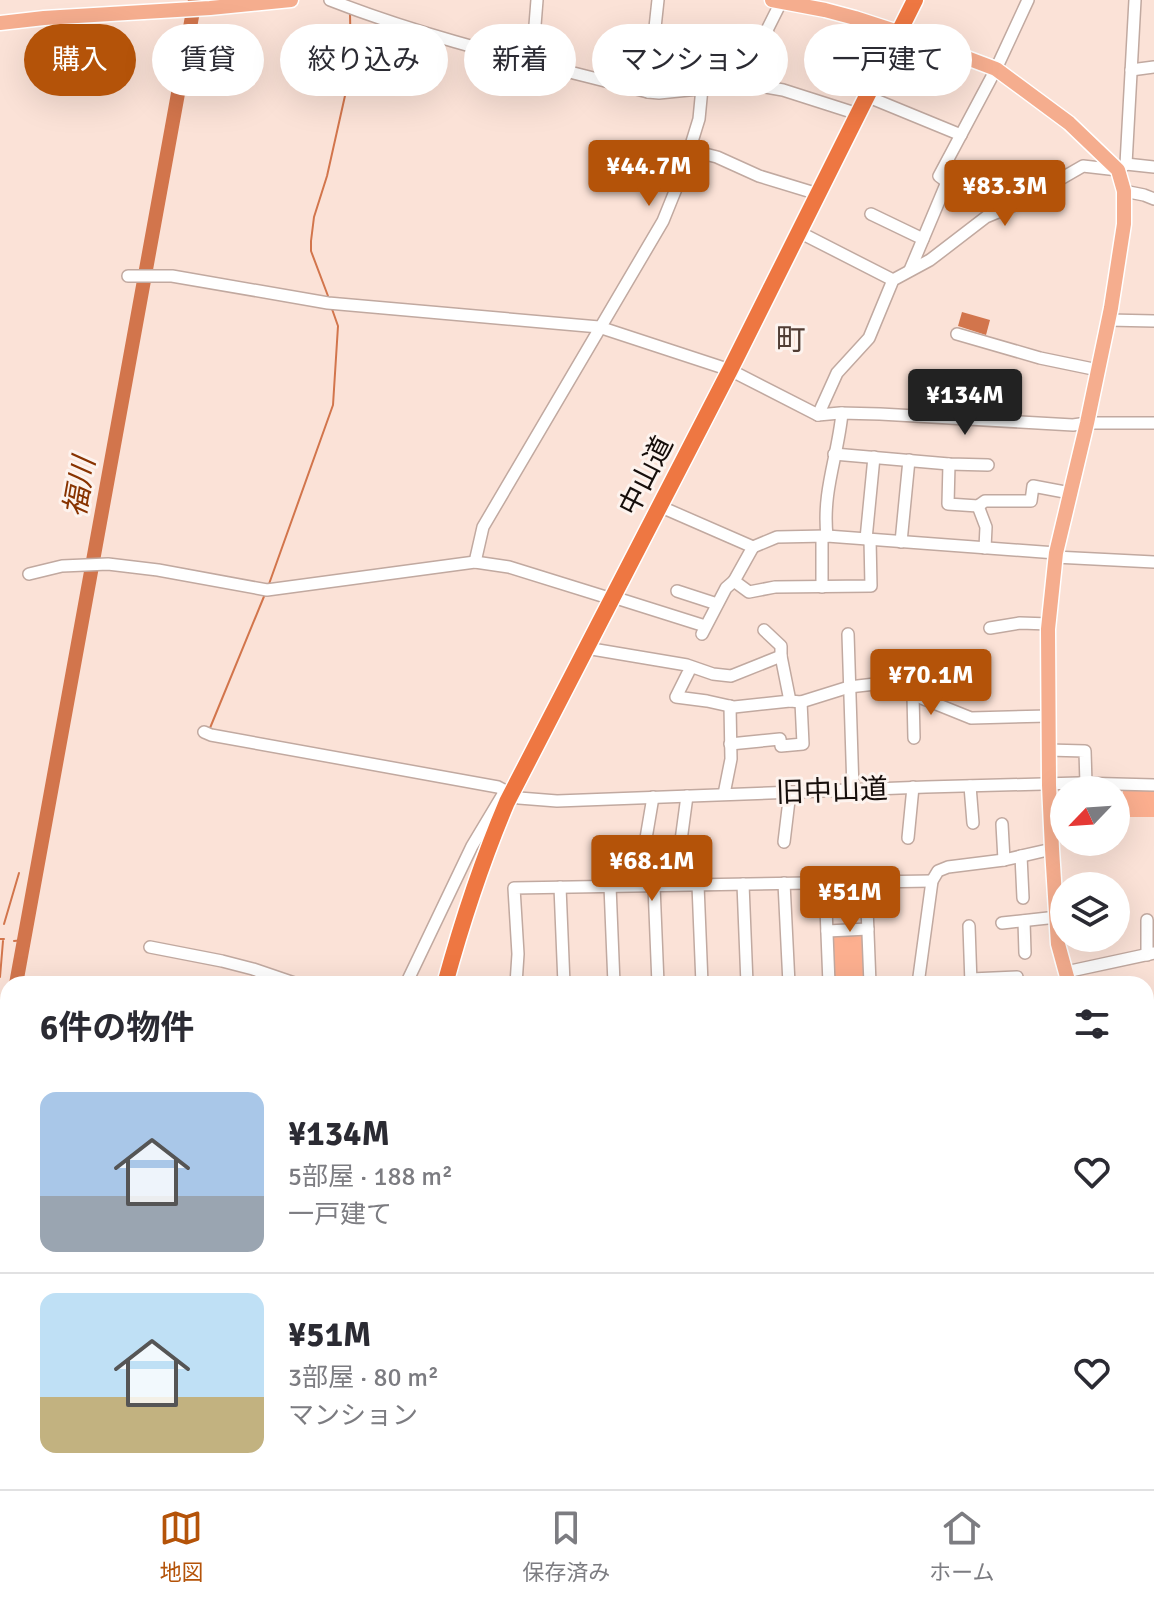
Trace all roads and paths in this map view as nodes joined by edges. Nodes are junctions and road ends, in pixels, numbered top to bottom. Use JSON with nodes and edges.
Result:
{"nodes":[{"id":1,"x":291,"y":0,"type":"edge"},
{"id":2,"x":330,"y":0,"type":"edge"},
{"id":3,"x":537,"y":0,"type":"edge"},
{"id":4,"x":658,"y":0,"type":"edge"},
{"id":5,"x":779,"y":0,"type":"edge"},
{"id":6,"x":915,"y":0,"type":"edge"},
{"id":7,"x":1028,"y":0,"type":"edge"},
{"id":8,"x":1135,"y":0,"type":"edge"},
{"id":9,"x":0,"y":23,"type":"edge"},
{"id":10,"x":535,"y":24,"type":"edge"},
{"id":11,"x":655,"y":24,"type":"edge"},
{"id":12,"x":770,"y":24,"type":"edge"},
{"id":13,"x":871,"y":24,"type":"edge"},
{"id":14,"x":902,"y":24,"type":"edge"},
{"id":15,"x":464,"y":44,"type":"edge"},
{"id":16,"x":972,"y":60,"type":"edge"},
{"id":17,"x":1154,"y":67,"type":"edge"},
{"id":18,"x":996,"y":69,"type":"junction"},
{"id":19,"x":1131,"y":70,"type":"junction"},
{"id":20,"x":788,"y":92,"type":"edge"},
{"id":21,"x":701,"y":96,"type":"edge"},
{"id":22,"x":866,"y":96,"type":"joint"},
{"id":23,"x":858,"y":114,"type":"junction"},
{"id":24,"x":961,"y":135,"type":"junction"},
{"id":25,"x":689,"y":150,"type":"junction"},
{"id":26,"x":1153,"y":166,"type":"edge"},
{"id":27,"x":1122,"y":167,"type":"junction"},
{"id":28,"x":947,"y":182,"type":"junction"},
{"id":29,"x":1124,"y":191,"type":"junction"},
{"id":30,"x":818,"y":194,"type":"junction"},
{"id":31,"x":1154,"y":199,"type":"edge"},
{"id":32,"x":999,"y":211,"type":"junction"},
{"id":33,"x":871,"y":214,"type":"dead end"},
{"id":34,"x":799,"y":232,"type":"junction"},
{"id":35,"x":923,"y":239,"type":"junction"},
{"id":36,"x":910,"y":270,"type":"junction"},
{"id":37,"x":129,"y":276,"type":"dead end"},
{"id":38,"x":893,"y":280,"type":"junction"},
{"id":39,"x":1108,"y":320,"type":"junction"},
{"id":40,"x":1154,"y":321,"type":"edge"},
{"id":41,"x":599,"y":327,"type":"junction"},
{"id":42,"x":957,"y":334,"type":"dead end"},
{"id":43,"x":730,"y":370,"type":"junction"},
{"id":44,"x":1098,"y":370,"type":"junction"},
{"id":45,"x":842,"y":413,"type":"junction"},
{"id":46,"x":818,"y":415,"type":"junction"},
{"id":47,"x":1087,"y":423,"type":"junction"},
{"id":48,"x":1154,"y":423,"type":"edge"},
{"id":49,"x":834,"y":454,"type":"junction"},
{"id":50,"x":874,"y":457,"type":"junction"},
{"id":51,"x":909,"y":460,"type":"junction"},
{"id":52,"x":949,"y":464,"type":"junction"},
{"id":53,"x":988,"y":465,"type":"dead end"},
{"id":54,"x":1070,"y":493,"type":"junction"},
{"id":55,"x":659,"y":506,"type":"junction"},
{"id":56,"x":978,"y":506,"type":"junction"},
{"id":57,"x":824,"y":536,"type":"junction"},
{"id":58,"x":868,"y":539,"type":"junction"},
{"id":59,"x":901,"y":542,"type":"junction"},
{"id":60,"x":753,"y":547,"type":"junction"},
{"id":61,"x":985,"y":548,"type":"junction"},
{"id":62,"x":1056,"y":555,"type":"junction"},
{"id":63,"x":475,"y":562,"type":"junction"},
{"id":64,"x":1154,"y":562,"type":"edge"},
{"id":65,"x":29,"y":574,"type":"dead end"},
{"id":66,"x":734,"y":581,"type":"junction"},
{"id":67,"x":822,"y":587,"type":"junction"},
{"id":68,"x":677,"y":591,"type":"dead end"},
{"id":69,"x":612,"y":598,"type":"junction"},
{"id":70,"x":717,"y":604,"type":"junction"},
{"id":71,"x":1049,"y":624,"type":"junction"},
{"id":72,"x":990,"y":628,"type":"dead end"},
{"id":73,"x":764,"y":630,"type":"dead end"},
{"id":74,"x":848,"y":634,"type":"dead end"},
{"id":75,"x":586,"y":648,"type":"junction"},
{"id":76,"x":781,"y":656,"type":"junction"},
{"id":77,"x":691,"y":667,"type":"junction"},
{"id":78,"x":919,"y":670,"type":"dead end"},
{"id":79,"x":889,"y":685,"type":"junction"},
{"id":80,"x":849,"y":687,"type":"junction"},
{"id":81,"x":913,"y":695,"type":"junction"},
{"id":82,"x":795,"y":701,"type":"junction"},
{"id":83,"x":730,"y":706,"type":"junction"},
{"id":84,"x":1048,"y":716,"type":"junction"},
{"id":85,"x":204,"y":732,"type":"dead end"},
{"id":86,"x":914,"y":738,"type":"dead end"},
{"id":87,"x":730,"y":744,"type":"junction"},
{"id":88,"x":1048,"y":750,"type":"junction"},
{"id":89,"x":1086,"y":776,"type":"edge"},
{"id":90,"x":1049,"y":785,"type":"junction"},
{"id":91,"x":1130,"y":785,"type":"edge"},
{"id":92,"x":1154,"y":785,"type":"edge"},
{"id":93,"x":970,"y":786,"type":"junction"},
{"id":94,"x":913,"y":787,"type":"junction"},
{"id":95,"x":853,"y":790,"type":"junction"},
{"id":96,"x":790,"y":792,"type":"junction"},
{"id":97,"x":511,"y":793,"type":"junction"},
{"id":98,"x":724,"y":794,"type":"junction"},
{"id":99,"x":687,"y":796,"type":"junction"},
{"id":100,"x":653,"y":797,"type":"junction"},
{"id":101,"x":1050,"y":806,"type":"edge"},
{"id":102,"x":973,"y":823,"type":"dead end"},
{"id":103,"x":1002,"y":824,"type":"dead end"},
{"id":104,"x":908,"y":838,"type":"dead end"},
{"id":105,"x":784,"y":842,"type":"dead end"},
{"id":106,"x":680,"y":848,"type":"dead end"},
{"id":107,"x":1050,"y":849,"type":"edge"},
{"id":108,"x":480,"y":856,"type":"junction"},
{"id":109,"x":643,"y":856,"type":"dead end"},
{"id":110,"x":1021,"y":856,"type":"junction"},
{"id":111,"x":1004,"y":860,"type":"junction"},
{"id":112,"x":932,"y":881,"type":"junction"},
{"id":113,"x":866,"y":882,"type":"junction"},
{"id":114,"x":784,"y":883,"type":"junction"},
{"id":115,"x":825,"y":883,"type":"junction"},
{"id":116,"x":743,"y":884,"type":"junction"},
{"id":117,"x":698,"y":885,"type":"junction"},
{"id":118,"x":610,"y":886,"type":"junction"},
{"id":119,"x":654,"y":886,"type":"junction"},
{"id":120,"x":560,"y":887,"type":"junction"},
{"id":121,"x":1023,"y":898,"type":"dead end"},
{"id":122,"x":1050,"y":918,"type":"edge"},
{"id":123,"x":1147,"y":920,"type":"dead end"},
{"id":124,"x":1024,"y":921,"type":"junction"},
{"id":125,"x":1002,"y":923,"type":"dead end"},
{"id":126,"x":969,"y":926,"type":"dead end"},
{"id":127,"x":868,"y":929,"type":"junction"},
{"id":128,"x":827,"y":931,"type":"junction"},
{"id":129,"x":150,"y":947,"type":"dead end"},
{"id":130,"x":1060,"y":952,"type":"edge"},
{"id":131,"x":1025,"y":953,"type":"dead end"},
{"id":132,"x":1150,"y":954,"type":"edge"},
{"id":133,"x":262,"y":976,"type":"edge"},
{"id":134,"x":411,"y":976,"type":"edge"},
{"id":135,"x":447,"y":976,"type":"edge"},
{"id":136,"x":517,"y":976,"type":"edge"},
{"id":137,"x":564,"y":976,"type":"edge"},
{"id":138,"x":614,"y":976,"type":"edge"},
{"id":139,"x":658,"y":976,"type":"edge"},
{"id":140,"x":702,"y":976,"type":"edge"},
{"id":141,"x":747,"y":976,"type":"edge"},
{"id":142,"x":789,"y":976,"type":"edge"},
{"id":143,"x":829,"y":976,"type":"edge"},
{"id":144,"x":870,"y":976,"type":"edge"},
{"id":145,"x":919,"y":976,"type":"edge"},
{"id":146,"x":971,"y":976,"type":"edge"},
{"id":147,"x":1067,"y":976,"type":"edge"},
{"id":148,"x":1075,"y":976,"type":"edge"}],
"edges":[{"from":1,"to":9,"type":"main road"},
{"from":2,"to":15,"type":"street"},
{"from":3,"to":10,"type":"street"},
{"from":4,"to":11,"type":"street"},
{"from":5,"to":12,"type":"street"},
{"from":5,"to":13,"type":"main road"},
{"from":6,"to":14,"type":"highway","name":"中山道"},
{"from":7,"to":18,"type":"street"},
{"from":8,"to":19,"type":"street"},
{"from":16,"to":18,"type":"main road"},
{"from":17,"to":19,"type":"street"},
{"from":18,"to":24,"type":"street"},
{"from":18,"to":27,"type":"main road"},
{"from":19,"to":27,"type":"street"},
{"from":20,"to":23,"type":"street"},
{"from":21,"to":25,"type":"street"},
{"from":22,"to":23,"type":"highway","name":"中山道"},
{"from":22,"to":24,"type":"street"},
{"from":23,"to":30,"type":"highway","name":"中山道"},
{"from":24,"to":28,"type":"street"},
{"from":25,"to":30,"type":"street"},
{"from":25,"to":41,"type":"street"},
{"from":26,"to":27,"type":"street"},
{"from":27,"to":29,"type":"main road"},
{"from":27,"to":32,"type":"street"},
{"from":28,"to":32,"type":"street"},
{"from":28,"to":35,"type":"street"},
{"from":29,"to":31,"type":"street"},
{"from":29,"to":39,"type":"main road"},
{"from":30,"to":34,"type":"highway","name":"中山道"},
{"from":32,"to":36,"type":"street"},
{"from":33,"to":35,"type":"street"},
{"from":34,"to":38,"type":"street"},
{"from":34,"to":43,"type":"highway","name":"中山道"},
{"from":35,"to":36,"type":"street"},
{"from":36,"to":38,"type":"street"},
{"from":37,"to":41,"type":"street"},
{"from":38,"to":46,"type":"street"},
{"from":39,"to":40,"type":"street"},
{"from":39,"to":44,"type":"main road"},
{"from":41,"to":43,"type":"street"},
{"from":41,"to":63,"type":"street"},
{"from":42,"to":44,"type":"street"},
{"from":43,"to":46,"type":"street"},
{"from":43,"to":55,"type":"highway","name":"中山道"},
{"from":44,"to":47,"type":"main road"},
{"from":45,"to":46,"type":"street"},
{"from":45,"to":47,"type":"street"},
{"from":45,"to":49,"type":"street"},
{"from":47,"to":48,"type":"street"},
{"from":47,"to":54,"type":"main road"},
{"from":49,"to":50,"type":"street"},
{"from":49,"to":57,"type":"street"},
{"from":50,"to":51,"type":"street"},
{"from":50,"to":58,"type":"street"},
{"from":51,"to":52,"type":"street"},
{"from":51,"to":59,"type":"street"},
{"from":52,"to":53,"type":"street"},
{"from":52,"to":56,"type":"street"},
{"from":54,"to":56,"type":"street"},
{"from":54,"to":62,"type":"main road"},
{"from":55,"to":60,"type":"street"},
{"from":55,"to":69,"type":"highway","name":"中山道"},
{"from":56,"to":61,"type":"street"},
{"from":57,"to":58,"type":"street"},
{"from":57,"to":60,"type":"street"},
{"from":57,"to":67,"type":"street"},
{"from":58,"to":59,"type":"street"},
{"from":58,"to":67,"type":"street"},
{"from":59,"to":61,"type":"street"},
{"from":60,"to":66,"type":"street"},
{"from":61,"to":62,"type":"street"},
{"from":62,"to":64,"type":"street"},
{"from":62,"to":71,"type":"main road"},
{"from":63,"to":65,"type":"street"},
{"from":63,"to":69,"type":"street"},
{"from":66,"to":67,"type":"street"},
{"from":66,"to":70,"type":"street"},
{"from":68,"to":70,"type":"street"},
{"from":69,"to":70,"type":"street"},
{"from":69,"to":75,"type":"highway","name":"中山道"},
{"from":71,"to":72,"type":"street"},
{"from":71,"to":84,"type":"main road"},
{"from":73,"to":76,"type":"street"},
{"from":74,"to":80,"type":"street"},
{"from":75,"to":77,"type":"street"},
{"from":75,"to":97,"type":"highway","name":"中山道"},
{"from":76,"to":77,"type":"street"},
{"from":76,"to":82,"type":"street"},
{"from":77,"to":83,"type":"street"},
{"from":78,"to":79,"type":"street"},
{"from":79,"to":80,"type":"street"},
{"from":79,"to":81,"type":"street"},
{"from":80,"to":82,"type":"street"},
{"from":80,"to":95,"type":"street"},
{"from":81,"to":84,"type":"street"},
{"from":81,"to":86,"type":"street"},
{"from":82,"to":83,"type":"street"},
{"from":82,"to":87,"type":"street"},
{"from":83,"to":87,"type":"street"},
{"from":84,"to":88,"type":"main road"},
{"from":85,"to":97,"type":"street","name":"旧中山道"},
{"from":87,"to":98,"type":"street"},
{"from":88,"to":89,"type":"street"},
{"from":88,"to":90,"type":"main road"},
{"from":90,"to":93,"type":"street","name":"旧中山道"},
{"from":90,"to":101,"type":"main road"},
{"from":91,"to":92,"type":"street","name":"旧中山道"},
{"from":93,"to":94,"type":"street","name":"旧中山道"},
{"from":93,"to":102,"type":"street"},
{"from":94,"to":95,"type":"street","name":"旧中山道"},
{"from":94,"to":104,"type":"street"},
{"from":95,"to":96,"type":"street","name":"旧中山道"},
{"from":96,"to":98,"type":"street","name":"旧中山道"},
{"from":96,"to":105,"type":"street"},
{"from":97,"to":100,"type":"street","name":"旧中山道"},
{"from":97,"to":108,"type":"highway","name":"中山道"},
{"from":98,"to":99,"type":"street","name":"旧中山道"},
{"from":99,"to":100,"type":"street","name":"旧中山道"},
{"from":99,"to":106,"type":"street"},
{"from":100,"to":109,"type":"street"},
{"from":103,"to":111,"type":"street"},
{"from":107,"to":110,"type":"street"},
{"from":108,"to":134,"type":"street"},
{"from":108,"to":135,"type":"highway","name":"中山道"},
{"from":110,"to":111,"type":"street"},
{"from":110,"to":121,"type":"street"},
{"from":111,"to":112,"type":"street"},
{"from":112,"to":113,"type":"street"},
{"from":112,"to":145,"type":"street"},
{"from":113,"to":115,"type":"street"},
{"from":113,"to":127,"type":"street"},
{"from":114,"to":115,"type":"street"},
{"from":114,"to":116,"type":"street"},
{"from":114,"to":142,"type":"street"},
{"from":115,"to":128,"type":"street"},
{"from":116,"to":117,"type":"street"},
{"from":116,"to":141,"type":"street"},
{"from":117,"to":119,"type":"street"},
{"from":117,"to":140,"type":"street"},
{"from":118,"to":119,"type":"street"},
{"from":118,"to":120,"type":"street"},
{"from":118,"to":138,"type":"street"},
{"from":119,"to":139,"type":"street"},
{"from":120,"to":136,"type":"street"},
{"from":120,"to":137,"type":"street"},
{"from":122,"to":124,"type":"street"},
{"from":123,"to":132,"type":"street"},
{"from":124,"to":125,"type":"street"},
{"from":124,"to":131,"type":"street"},
{"from":126,"to":146,"type":"street"},
{"from":127,"to":128,"type":"street"},
{"from":127,"to":144,"type":"street"},
{"from":128,"to":143,"type":"street"},
{"from":129,"to":133,"type":"street"},
{"from":130,"to":147,"type":"main road"},
{"from":132,"to":148,"type":"street"}]}
